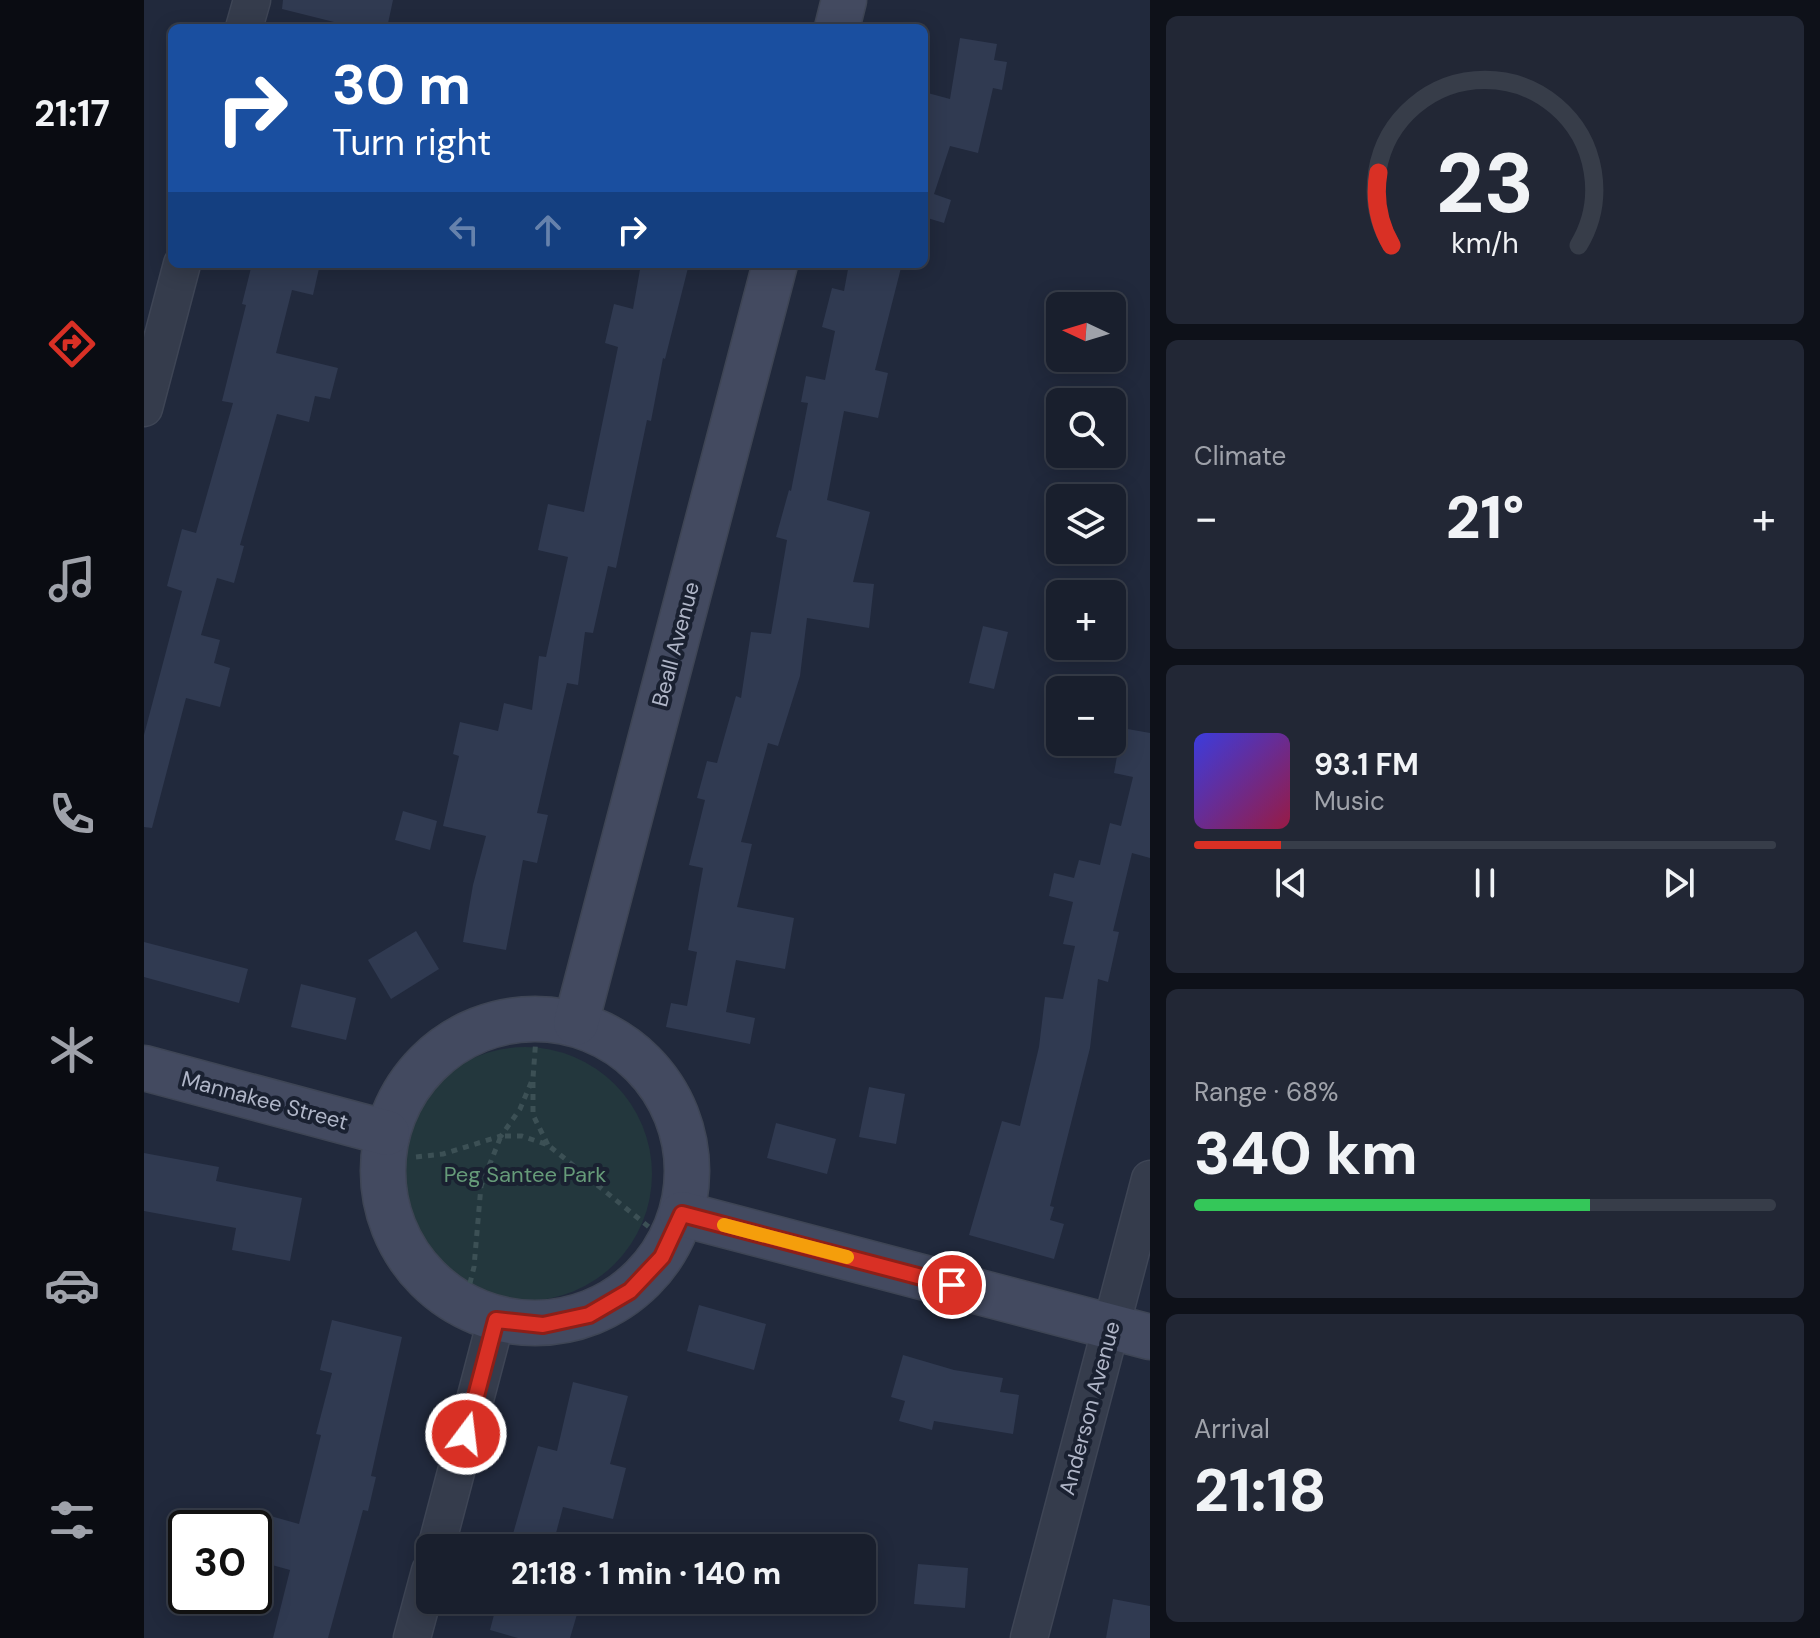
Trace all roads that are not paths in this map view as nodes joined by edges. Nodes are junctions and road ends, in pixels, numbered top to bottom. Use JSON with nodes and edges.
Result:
{"nodes":[{"id":1,"x":252,"y":0,"type":"edge"},
{"id":2,"x":844,"y":0,"type":"edge"},
{"id":3,"x":245,"y":24,"type":"edge"},
{"id":4,"x":838,"y":24,"type":"edge"},
{"id":5,"x":181,"y":268,"type":"edge"},
{"id":6,"x":774,"y":268,"type":"edge"},
{"id":7,"x":144,"y":408,"type":"edge"},
{"id":8,"x":556,"y":1030,"type":"junction"},
{"id":9,"x":144,"y":1068,"type":"edge"},
{"id":10,"x":397,"y":1145,"type":"junction"},
{"id":11,"x":1150,"y":1179,"type":"edge"},
{"id":12,"x":668,"y":1222,"type":"junction"},
{"id":13,"x":482,"y":1308,"type":"junction"},
{"id":14,"x":1130,"y":1332,"type":"edge"},
{"id":15,"x":439,"y":1534,"type":"edge"},
{"id":16,"x":418,"y":1614,"type":"edge"},
{"id":17,"x":412,"y":1638,"type":"edge"},
{"id":18,"x":1029,"y":1638,"type":"edge"}],
"edges":[{"from":1,"to":3,"type":"street"},
{"from":2,"to":4,"type":"street"},
{"from":5,"to":7,"type":"street"},
{"from":6,"to":8,"type":"street","name":"Beall Avenue"},
{"from":8,"to":10,"type":"street"},
{"from":8,"to":12,"type":"street"},
{"from":9,"to":10,"type":"street","name":"Mannakee Street"},
{"from":10,"to":13,"type":"street"},
{"from":11,"to":14,"type":"street","name":"Anderson Avenue"},
{"from":12,"to":13,"type":"street"},
{"from":12,"to":14,"type":"street"},
{"from":13,"to":15,"type":"street"},
{"from":14,"to":18,"type":"street","name":"Anderson Avenue"},
{"from":16,"to":17,"type":"street"}]}
